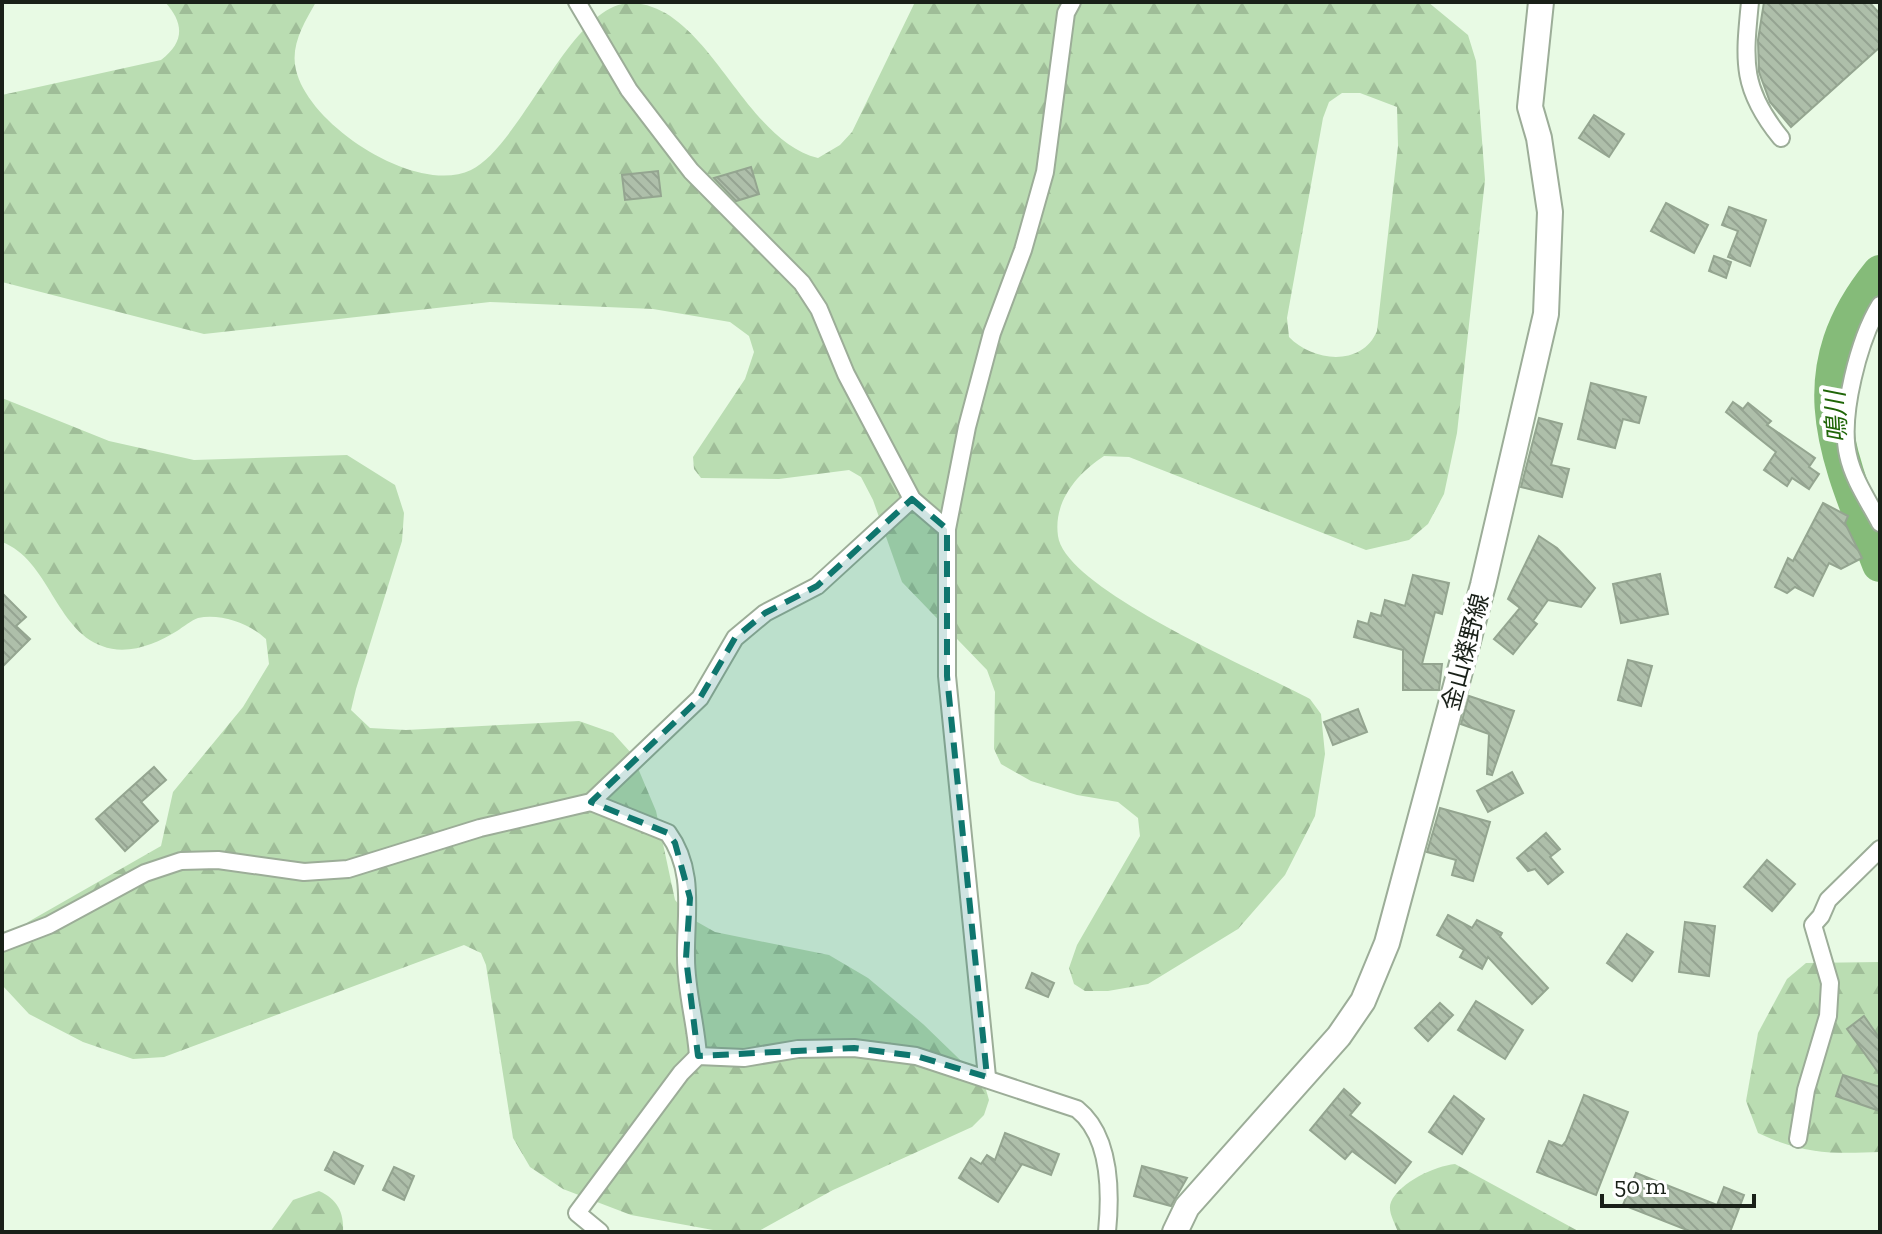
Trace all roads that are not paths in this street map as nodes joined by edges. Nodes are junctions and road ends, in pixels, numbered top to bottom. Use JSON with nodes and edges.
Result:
{"nodes":[{"id":1,"x":577,"y":2,"type":"edge"},
{"id":2,"x":1072,"y":2,"type":"edge"},
{"id":3,"x":1541,"y":2,"type":"edge"},
{"id":4,"x":1750,"y":2,"type":"edge"},
{"id":5,"x":1781,"y":138,"type":"dead end"},
{"id":6,"x":1880,"y":305,"type":"edge"},
{"id":7,"x":912,"y":499,"type":"junction"},
{"id":8,"x":1880,"y":523,"type":"edge"},
{"id":9,"x":947,"y":529,"type":"junction"},
{"id":10,"x":591,"y":802,"type":"junction"},
{"id":11,"x":1880,"y":849,"type":"edge"},
{"id":12,"x":2,"y":943,"type":"edge"},
{"id":13,"x":698,"y":1056,"type":"junction"},
{"id":14,"x":987,"y":1077,"type":"junction"},
{"id":15,"x":1798,"y":1139,"type":"dead end"},
{"id":16,"x":600,"y":1232,"type":"edge"},
{"id":17,"x":1107,"y":1232,"type":"edge"},
{"id":18,"x":1175,"y":1232,"type":"edge"}],
"edges":[{"from":1,"to":7,"type":"street"},
{"from":2,"to":9,"type":"street"},
{"from":3,"to":18,"type":"main road","name":"金山檪野線"},
{"from":4,"to":5,"type":"street"},
{"from":6,"to":8,"type":"street"},
{"from":7,"to":9,"type":"street"},
{"from":7,"to":10,"type":"street"},
{"from":9,"to":14,"type":"street"},
{"from":10,"to":12,"type":"street"},
{"from":10,"to":13,"type":"street"},
{"from":11,"to":15,"type":"street"},
{"from":13,"to":14,"type":"street"},
{"from":13,"to":16,"type":"street"},
{"from":14,"to":17,"type":"street"}]}
